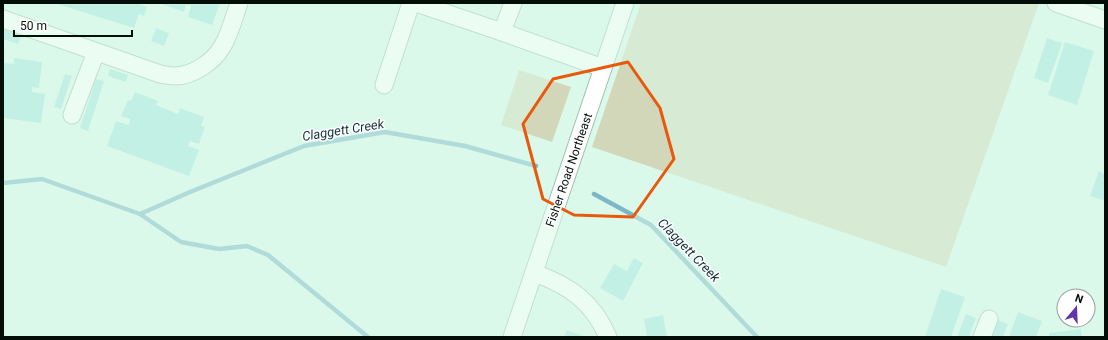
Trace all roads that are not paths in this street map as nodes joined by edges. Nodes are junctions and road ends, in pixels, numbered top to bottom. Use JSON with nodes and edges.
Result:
{"nodes":[{"id":1,"x":239,"y":3,"type":"edge"},
{"id":2,"x":412,"y":3,"type":"edge"},
{"id":3,"x":416,"y":3,"type":"edge"},
{"id":4,"x":513,"y":3,"type":"edge"},
{"id":5,"x":625,"y":3,"type":"edge"},
{"id":6,"x":1056,"y":3,"type":"edge"},
{"id":7,"x":3,"y":19,"type":"edge"},
{"id":8,"x":1105,"y":20,"type":"edge"},
{"id":9,"x":502,"y":32,"type":"junction"},
{"id":10,"x":96,"y":52,"type":"junction"},
{"id":11,"x":604,"y":68,"type":"junction"},
{"id":12,"x":384,"y":85,"type":"dead end"},
{"id":13,"x":72,"y":115,"type":"dead end"},
{"id":14,"x":534,"y":273,"type":"junction"},
{"id":15,"x":989,"y":319,"type":"dead end"},
{"id":16,"x":512,"y":337,"type":"edge"},
{"id":17,"x":608,"y":337,"type":"edge"},
{"id":18,"x":982,"y":337,"type":"edge"}],
"edges":[{"from":1,"to":10,"type":"street"},
{"from":2,"to":12,"type":"street"},
{"from":3,"to":9,"type":"street"},
{"from":4,"to":9,"type":"street"},
{"from":5,"to":11,"type":"street","name":"Fisher Road Northeast"},
{"from":6,"to":8,"type":"street"},
{"from":7,"to":10,"type":"street"},
{"from":9,"to":11,"type":"street"},
{"from":10,"to":13,"type":"street"},
{"from":11,"to":14,"type":"street","name":"Fisher Road Northeast"},
{"from":14,"to":16,"type":"street","name":"Fisher Road Northeast"},
{"from":14,"to":17,"type":"street"},
{"from":15,"to":18,"type":"street"}]}
